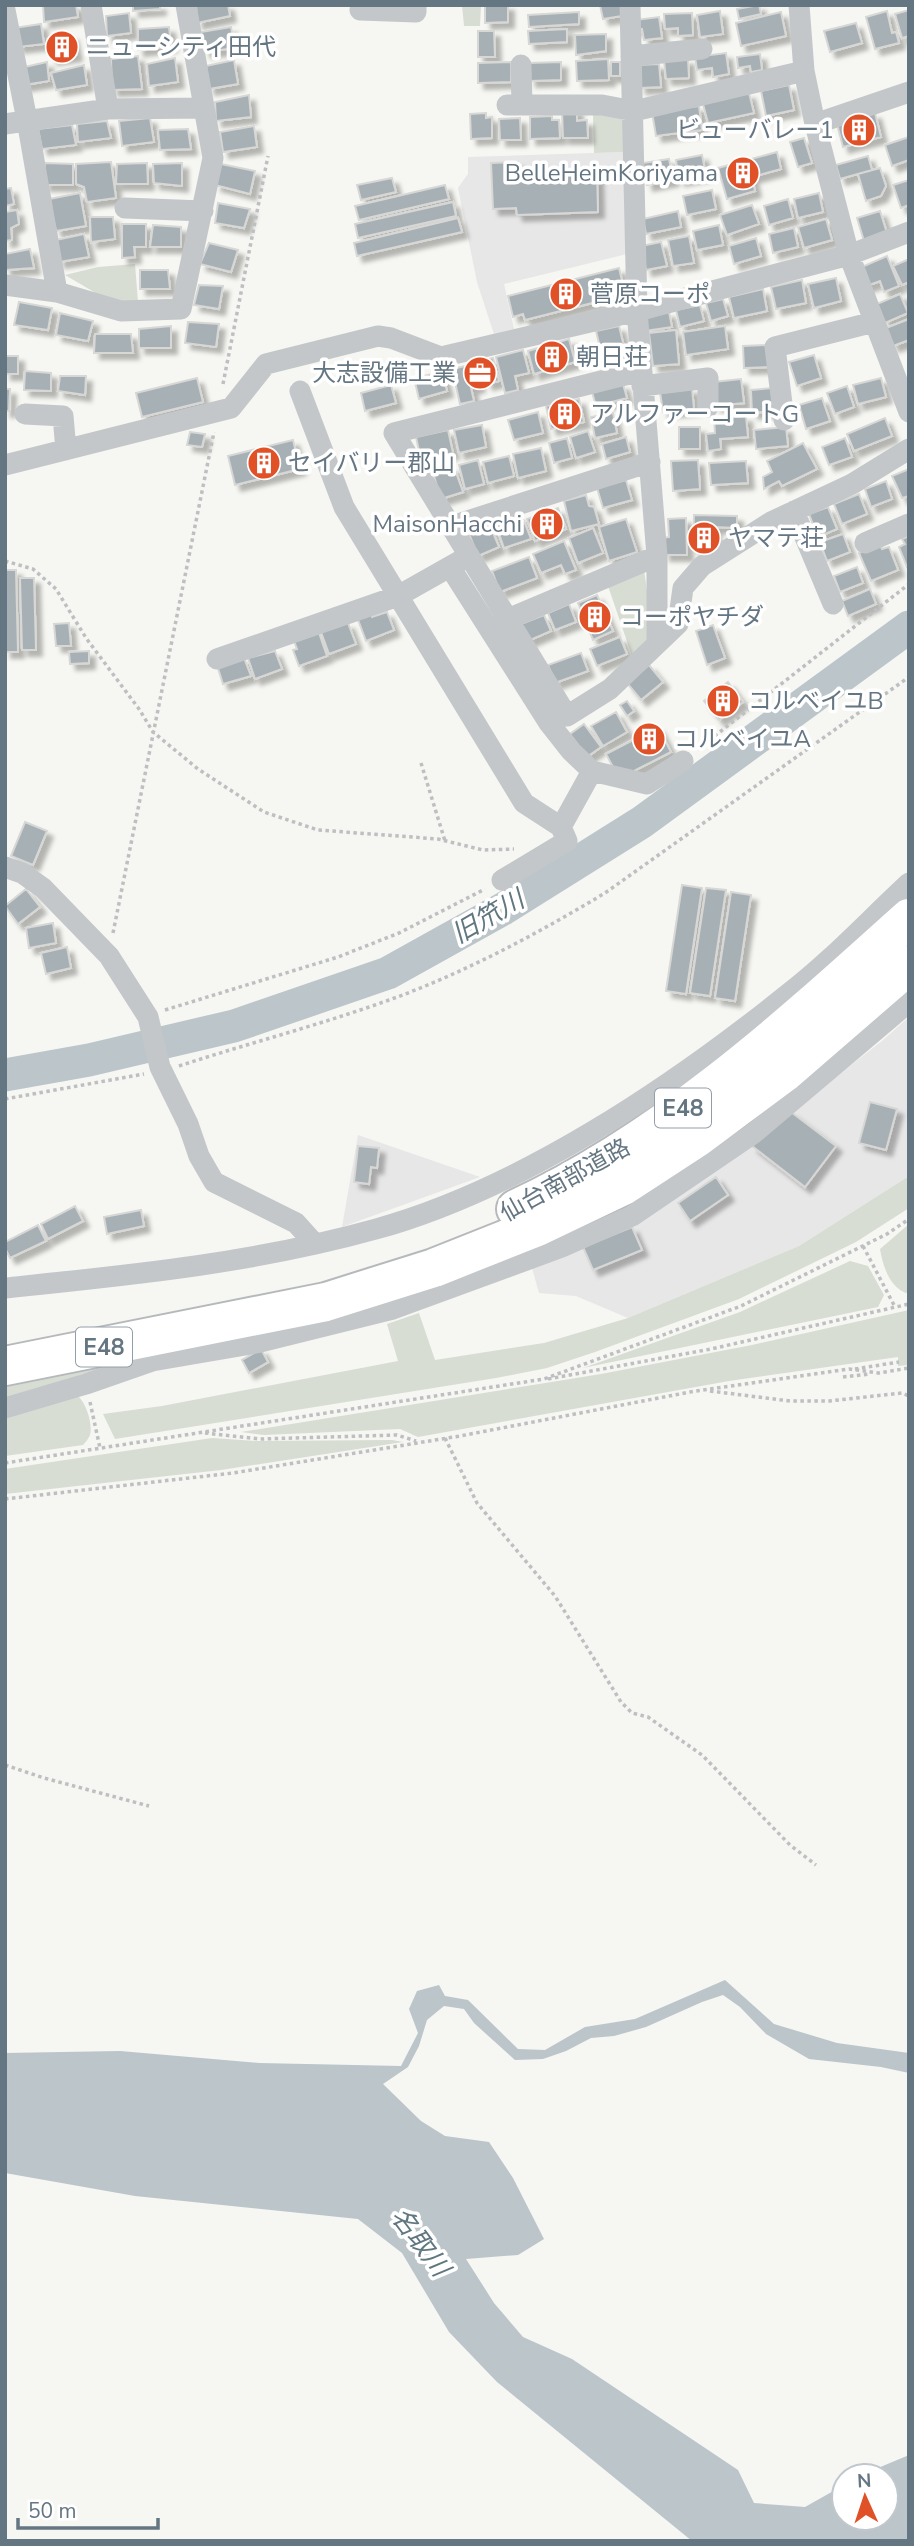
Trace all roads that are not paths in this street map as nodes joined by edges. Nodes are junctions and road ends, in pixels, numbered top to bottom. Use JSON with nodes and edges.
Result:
{"nodes":[{"id":1,"x":91,"y":5,"type":"edge"},
{"id":2,"x":186,"y":5,"type":"edge"},
{"id":3,"x":361,"y":5,"type":"edge"},
{"id":4,"x":416,"y":5,"type":"edge"},
{"id":5,"x":630,"y":5,"type":"edge"},
{"id":6,"x":799,"y":5,"type":"edge"},
{"id":7,"x":5,"y":10,"type":"edge"},
{"id":8,"x":702,"y":50,"type":"dead end"},
{"id":9,"x":631,"y":56,"type":"junction"},
{"id":10,"x":521,"y":65,"type":"dead end"},
{"id":11,"x":804,"y":71,"type":"junction"},
{"id":12,"x":909,"y":92,"type":"edge"},
{"id":13,"x":204,"y":107,"type":"junction"},
{"id":14,"x":108,"y":109,"type":"junction"},
{"id":15,"x":634,"y":111,"type":"junction"},
{"id":16,"x":27,"y":120,"type":"junction"},
{"id":17,"x":5,"y":124,"type":"edge"},
{"id":18,"x":815,"y":124,"type":"junction"},
{"id":19,"x":125,"y":208,"type":"dead end"},
{"id":20,"x":203,"y":211,"type":"junction"},
{"id":21,"x":909,"y":232,"type":"edge"},
{"id":22,"x":849,"y":255,"type":"junction"},
{"id":23,"x":5,"y":285,"type":"edge"},
{"id":24,"x":57,"y":292,"type":"junction"},
{"id":25,"x":637,"y":311,"type":"junction"},
{"id":26,"x":874,"y":322,"type":"junction"},
{"id":27,"x":641,"y":379,"type":"junction"},
{"id":28,"x":300,"y":391,"type":"dead end"},
{"id":29,"x":708,"y":407,"type":"dead end"},
{"id":30,"x":909,"y":412,"type":"edge"},
{"id":31,"x":26,"y":414,"type":"dead end"},
{"id":32,"x":784,"y":420,"type":"dead end"},
{"id":33,"x":909,"y":449,"type":"edge"},
{"id":34,"x":66,"y":450,"type":"junction"},
{"id":35,"x":649,"y":462,"type":"junction"},
{"id":36,"x":5,"y":465,"type":"edge"},
{"id":37,"x":794,"y":511,"type":"junction"},
{"id":38,"x":909,"y":524,"type":"edge"},
{"id":39,"x":452,"y":526,"type":"junction"},
{"id":40,"x":865,"y":543,"type":"dead end"},
{"id":41,"x":657,"y":556,"type":"junction"},
{"id":42,"x":453,"y":565,"type":"junction"},
{"id":43,"x":401,"y":595,"type":"junction"},
{"id":44,"x":833,"y":604,"type":"dead end"},
{"id":45,"x":508,"y":619,"type":"junction"},
{"id":46,"x":657,"y":641,"type":"junction"},
{"id":47,"x":217,"y":659,"type":"dead end"},
{"id":48,"x":683,"y":761,"type":"road end"},
{"id":49,"x":589,"y":776,"type":"junction"},
{"id":50,"x":563,"y":824,"type":"junction"},
{"id":51,"x":5,"y":867,"type":"edge"},
{"id":52,"x":502,"y":880,"type":"road end"},
{"id":53,"x":909,"y":883,"type":"edge"},
{"id":54,"x":909,"y":918,"type":"edge"},
{"id":55,"x":909,"y":964,"type":"edge"},
{"id":56,"x":909,"y":1002,"type":"edge"},
{"id":57,"x":314,"y":1243,"type":"junction"},
{"id":58,"x":5,"y":1288,"type":"edge"},
{"id":59,"x":203,"y":1326,"type":"junction"},
{"id":60,"x":5,"y":1366,"type":"edge"},
{"id":61,"x":5,"y":1408,"type":"edge"}],
"edges":[{"from":1,"to":14,"type":"street"},
{"from":2,"to":13,"type":"street"},
{"from":3,"to":4,"type":"street"},
{"from":5,"to":9,"type":"street"},
{"from":6,"to":11,"type":"street"},
{"from":7,"to":16,"type":"street"},
{"from":8,"to":9,"type":"street"},
{"from":9,"to":15,"type":"street"},
{"from":10,"to":15,"type":"street"},
{"from":11,"to":15,"type":"street"},
{"from":11,"to":18,"type":"street"},
{"from":12,"to":18,"type":"street"},
{"from":13,"to":14,"type":"street"},
{"from":13,"to":20,"type":"street"},
{"from":14,"to":16,"type":"street"},
{"from":15,"to":25,"type":"street"},
{"from":16,"to":17,"type":"street"},
{"from":16,"to":24,"type":"street"},
{"from":18,"to":22,"type":"street"},
{"from":19,"to":20,"type":"street"},
{"from":20,"to":24,"type":"street"},
{"from":21,"to":22,"type":"street"},
{"from":22,"to":25,"type":"street"},
{"from":22,"to":26,"type":"street"},
{"from":23,"to":24,"type":"street"},
{"from":25,"to":27,"type":"street"},
{"from":25,"to":34,"type":"street"},
{"from":26,"to":30,"type":"street"},
{"from":26,"to":32,"type":"street"},
{"from":27,"to":29,"type":"street"},
{"from":27,"to":35,"type":"street"},
{"from":27,"to":39,"type":"street"},
{"from":28,"to":43,"type":"street"},
{"from":31,"to":34,"type":"street"},
{"from":33,"to":37,"type":"street"},
{"from":34,"to":36,"type":"street"},
{"from":35,"to":39,"type":"street"},
{"from":35,"to":41,"type":"street"},
{"from":37,"to":44,"type":"street"},
{"from":37,"to":46,"type":"street"},
{"from":38,"to":40,"type":"street"},
{"from":39,"to":42,"type":"street"},
{"from":41,"to":45,"type":"street"},
{"from":41,"to":46,"type":"street"},
{"from":42,"to":43,"type":"street"},
{"from":42,"to":45,"type":"street"},
{"from":42,"to":49,"type":"street"},
{"from":43,"to":47,"type":"street"},
{"from":43,"to":50,"type":"street"},
{"from":45,"to":46,"type":"street"},
{"from":48,"to":49,"type":"street"},
{"from":49,"to":50,"type":"street"},
{"from":50,"to":52,"type":"street"},
{"from":51,"to":57,"type":"street"},
{"from":53,"to":57,"type":"street"},
{"from":54,"to":59,"type":"highway","name":"仙台南部道路","number":"E48"},
{"from":55,"to":59,"type":"highway","name":"仙台南部道路","number":"E48"},
{"from":56,"to":61,"type":"street"},
{"from":57,"to":58,"type":"street"},
{"from":59,"to":60,"type":"highway","name":"仙台南部道路","number":"E48"}]}
